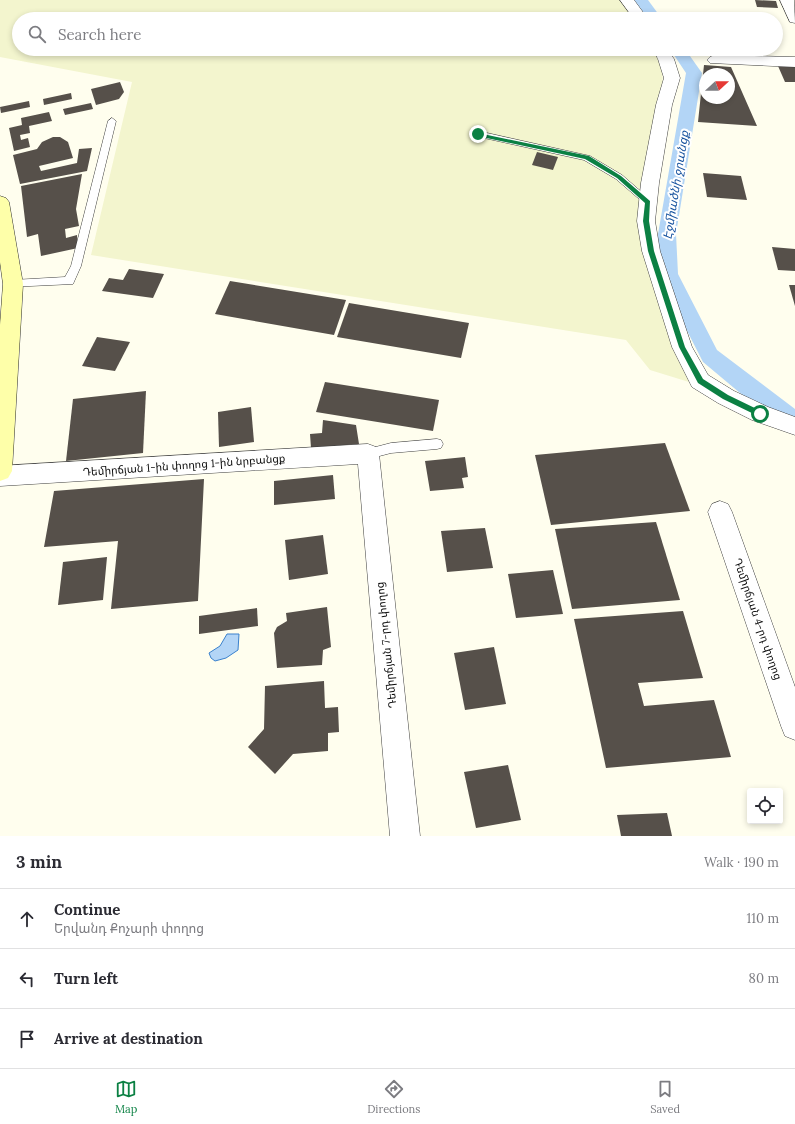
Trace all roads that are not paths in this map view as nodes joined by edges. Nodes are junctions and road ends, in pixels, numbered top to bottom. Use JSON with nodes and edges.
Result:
{"nodes":[{"id":1,"x":627,"y":0,"type":"edge"},
{"id":2,"x":787,"y":0,"type":"edge"},
{"id":3,"x":636,"y":12,"type":"edge"},
{"id":4,"x":795,"y":18,"type":"edge"},
{"id":5,"x":664,"y":56,"type":"edge"},
{"id":6,"x":715,"y":60,"type":"dead end"},
{"id":7,"x":795,"y":62,"type":"edge"},
{"id":8,"x":112,"y":121,"type":"dead end"},
{"id":9,"x":478,"y":134,"type":"dead end"},
{"id":10,"x":0,"y":202,"type":"edge"},
{"id":11,"x":648,"y":202,"type":"junction"},
{"id":12,"x":13,"y":284,"type":"junction"},
{"id":13,"x":795,"y":426,"type":"edge"},
{"id":14,"x":437,"y":444,"type":"dead end"},
{"id":15,"x":368,"y":454,"type":"junction"},
{"id":16,"x":0,"y":471,"type":"edge"},
{"id":17,"x":0,"y":476,"type":"edge"},
{"id":18,"x":720,"y":512,"type":"dead end"},
{"id":19,"x":795,"y":726,"type":"edge"},
{"id":20,"x":405,"y":836,"type":"edge"}],
"edges":[{"from":1,"to":3,"type":"street"},
{"from":2,"to":4,"type":"street"},
{"from":5,"to":11,"type":"street"},
{"from":6,"to":7,"type":"street"},
{"from":8,"to":12,"type":"lane"},
{"from":9,"to":11,"type":"lane"},
{"from":10,"to":12,"type":"street"},
{"from":11,"to":13,"type":"street"},
{"from":12,"to":16,"type":"street"},
{"from":14,"to":15,"type":"lane"},
{"from":15,"to":17,"type":"street","name":"Դեմիրճյան 1-ին փողոց 1-ին նրբանցք"},
{"from":15,"to":20,"type":"street","name":"Դեմիրճյան 7-րդ փողոց"},
{"from":18,"to":19,"type":"street","name":"Դեմիրճյան 4-րդ փողոց"}]}
